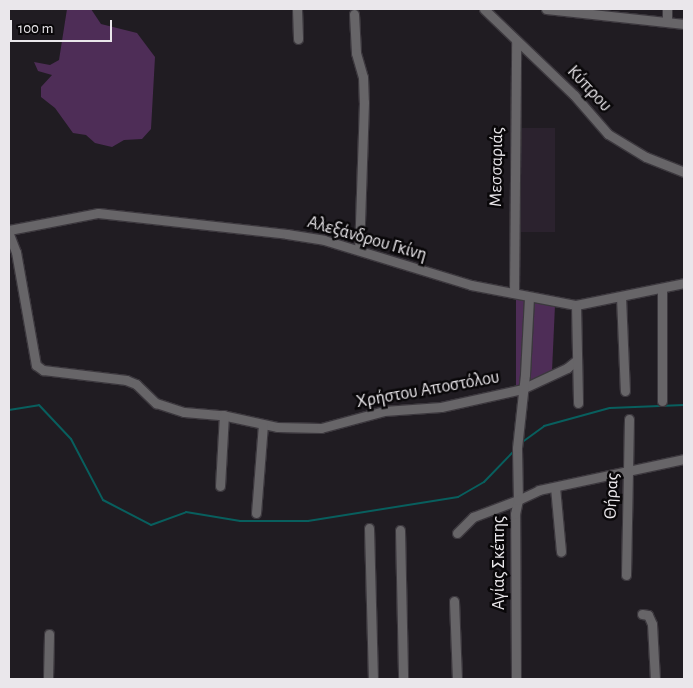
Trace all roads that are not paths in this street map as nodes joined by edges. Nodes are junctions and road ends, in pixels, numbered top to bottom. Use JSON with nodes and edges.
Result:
{"nodes":[{"id":1,"x":297,"y":9,"type":"edge"},
{"id":2,"x":484,"y":9,"type":"edge"},
{"id":3,"x":546,"y":9,"type":"edge"},
{"id":4,"x":668,"y":9,"type":"edge"},
{"id":5,"x":354,"y":14,"type":"dead end"},
{"id":6,"x":667,"y":22,"type":"junction"},
{"id":7,"x":684,"y":24,"type":"edge"},
{"id":8,"x":298,"y":39,"type":"dead end"},
{"id":9,"x":516,"y":41,"type":"junction"},
{"id":10,"x":684,"y":172,"type":"edge"},
{"id":11,"x":9,"y":232,"type":"edge"},
{"id":12,"x":359,"y":250,"type":"junction"},
{"id":13,"x":684,"y":284,"type":"edge"},
{"id":14,"x":662,"y":288,"type":"junction"},
{"id":15,"x":514,"y":293,"type":"junction"},
{"id":16,"x":529,"y":296,"type":"junction"},
{"id":17,"x":620,"y":297,"type":"junction"},
{"id":18,"x":576,"y":305,"type":"junction"},
{"id":19,"x":577,"y":360,"type":"junction"},
{"id":20,"x":522,"y":389,"type":"junction"},
{"id":21,"x":625,"y":391,"type":"dead end"},
{"id":22,"x":662,"y":401,"type":"dead end"},
{"id":23,"x":578,"y":403,"type":"dead end"},
{"id":24,"x":224,"y":415,"type":"junction"},
{"id":25,"x":629,"y":419,"type":"dead end"},
{"id":26,"x":263,"y":424,"type":"junction"},
{"id":27,"x":684,"y":459,"type":"edge"},
{"id":28,"x":630,"y":471,"type":"junction"},
{"id":29,"x":220,"y":486,"type":"dead end"},
{"id":30,"x":555,"y":487,"type":"junction"},
{"id":31,"x":518,"y":500,"type":"junction"},
{"id":32,"x":256,"y":513,"type":"dead end"},
{"id":33,"x":369,"y":528,"type":"dead end"},
{"id":34,"x":400,"y":530,"type":"dead end"},
{"id":35,"x":457,"y":533,"type":"dead end"},
{"id":36,"x":561,"y":552,"type":"dead end"},
{"id":37,"x":626,"y":575,"type":"dead end"},
{"id":38,"x":454,"y":602,"type":"dead end"},
{"id":39,"x":642,"y":614,"type":"dead end"},
{"id":40,"x":49,"y":634,"type":"dead end"},
{"id":41,"x":48,"y":679,"type":"edge"},
{"id":42,"x":373,"y":679,"type":"edge"},
{"id":43,"x":403,"y":679,"type":"edge"},
{"id":44,"x":457,"y":679,"type":"edge"},
{"id":45,"x":516,"y":679,"type":"edge"},
{"id":46,"x":655,"y":679,"type":"edge"}],
"edges":[{"from":1,"to":8,"type":"street"},
{"from":2,"to":9,"type":"street","name":"Κύπρου"},
{"from":3,"to":6,"type":"street"},
{"from":4,"to":6,"type":"street"},
{"from":5,"to":12,"type":"street"},
{"from":6,"to":7,"type":"street"},
{"from":9,"to":10,"type":"street","name":"Κύπρου"},
{"from":9,"to":15,"type":"street","name":"Μεσσαριάς"},
{"from":11,"to":12,"type":"street","name":"Αλεξάνδρου Γκίνη"},
{"from":11,"to":24,"type":"street","name":"Χρήστου Αποστόλου"},
{"from":12,"to":15,"type":"street","name":"Αλεξάνδρου Γκίνη"},
{"from":13,"to":14,"type":"street","name":"Αλεξάνδρου Γκίνη"},
{"from":14,"to":17,"type":"street","name":"Αλεξάνδρου Γκίνη"},
{"from":14,"to":22,"type":"street"},
{"from":15,"to":16,"type":"street","name":"Αλεξάνδρου Γκίνη"},
{"from":16,"to":18,"type":"street","name":"Αλεξάνδρου Γκίνη"},
{"from":16,"to":20,"type":"street"},
{"from":17,"to":18,"type":"street","name":"Αλεξάνδρου Γκίνη"},
{"from":17,"to":21,"type":"street"},
{"from":18,"to":19,"type":"street"},
{"from":19,"to":20,"type":"street","name":"Χρήστου Αποστόλου"},
{"from":19,"to":23,"type":"street"},
{"from":20,"to":26,"type":"street","name":"Χρήστου Αποστόλου"},
{"from":20,"to":31,"type":"street"},
{"from":24,"to":26,"type":"street","name":"Χρήστου Αποστόλου"},
{"from":24,"to":29,"type":"street"},
{"from":25,"to":28,"type":"street","name":"Θήρας"},
{"from":26,"to":32,"type":"street"},
{"from":27,"to":28,"type":"street","name":"Αγίας Σκέπης"},
{"from":28,"to":30,"type":"street","name":"Αγίας Σκέπης"},
{"from":28,"to":37,"type":"street","name":"Θήρας"},
{"from":30,"to":31,"type":"street","name":"Αγίας Σκέπης"},
{"from":30,"to":36,"type":"street"},
{"from":31,"to":35,"type":"street"},
{"from":31,"to":45,"type":"street","name":"Αγίας Σκέπης"},
{"from":33,"to":42,"type":"street"},
{"from":34,"to":43,"type":"street"},
{"from":38,"to":44,"type":"street"},
{"from":39,"to":46,"type":"street"},
{"from":40,"to":41,"type":"street"}]}
